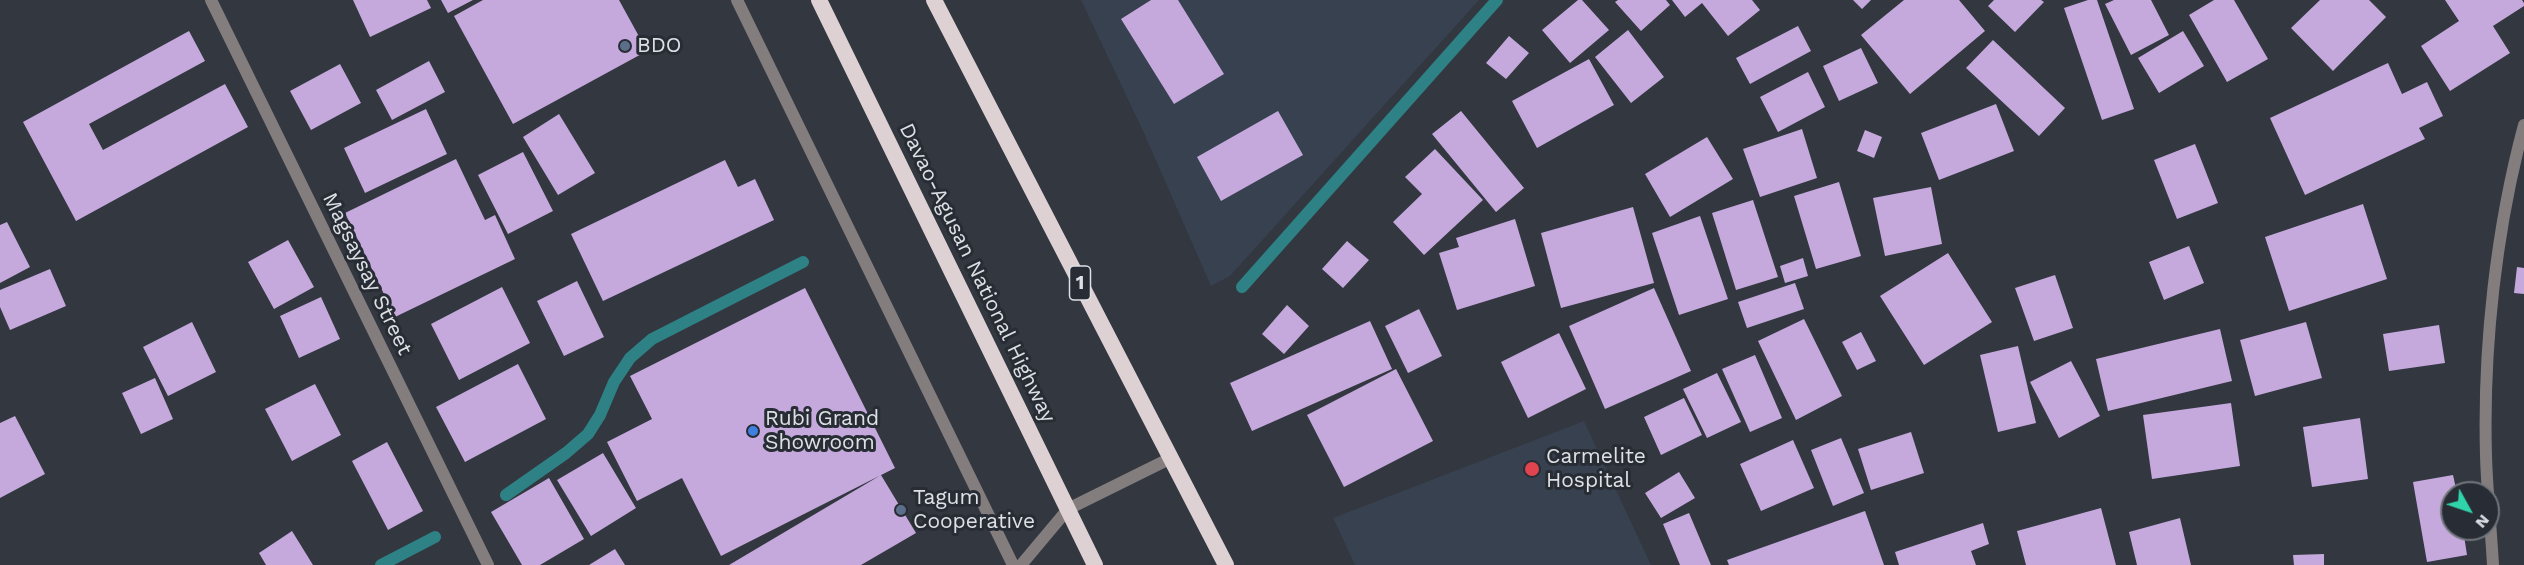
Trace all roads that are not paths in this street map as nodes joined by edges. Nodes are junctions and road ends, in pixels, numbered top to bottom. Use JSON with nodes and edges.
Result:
{"nodes":[{"id":1,"x":211,"y":0,"type":"edge"},
{"id":2,"x":737,"y":0,"type":"edge"},
{"id":3,"x":819,"y":0,"type":"edge"},
{"id":4,"x":934,"y":0,"type":"edge"},
{"id":5,"x":2524,"y":125,"type":"edge"},
{"id":6,"x":1171,"y":458,"type":"junction"},
{"id":7,"x":1068,"y":510,"type":"junction"},
{"id":8,"x":488,"y":565,"type":"edge"},
{"id":9,"x":1013,"y":565,"type":"edge"},
{"id":10,"x":1021,"y":565,"type":"edge"},
{"id":11,"x":1095,"y":565,"type":"edge"},
{"id":12,"x":1226,"y":565,"type":"edge"},
{"id":13,"x":2493,"y":565,"type":"edge"}],
"edges":[{"from":1,"to":8,"type":"street","name":"Magsaysay Street"},
{"from":2,"to":9,"type":"street"},
{"from":3,"to":7,"type":"highway","name":"Davao-Agusan National Highway"},
{"from":4,"to":6,"type":"highway","number":"1"},
{"from":5,"to":13,"type":"street"},
{"from":6,"to":7,"type":"street"},
{"from":6,"to":12,"type":"highway","number":"1"},
{"from":7,"to":10,"type":"street"},
{"from":7,"to":11,"type":"highway","name":"Davao-Agusan National Highway"}]}
